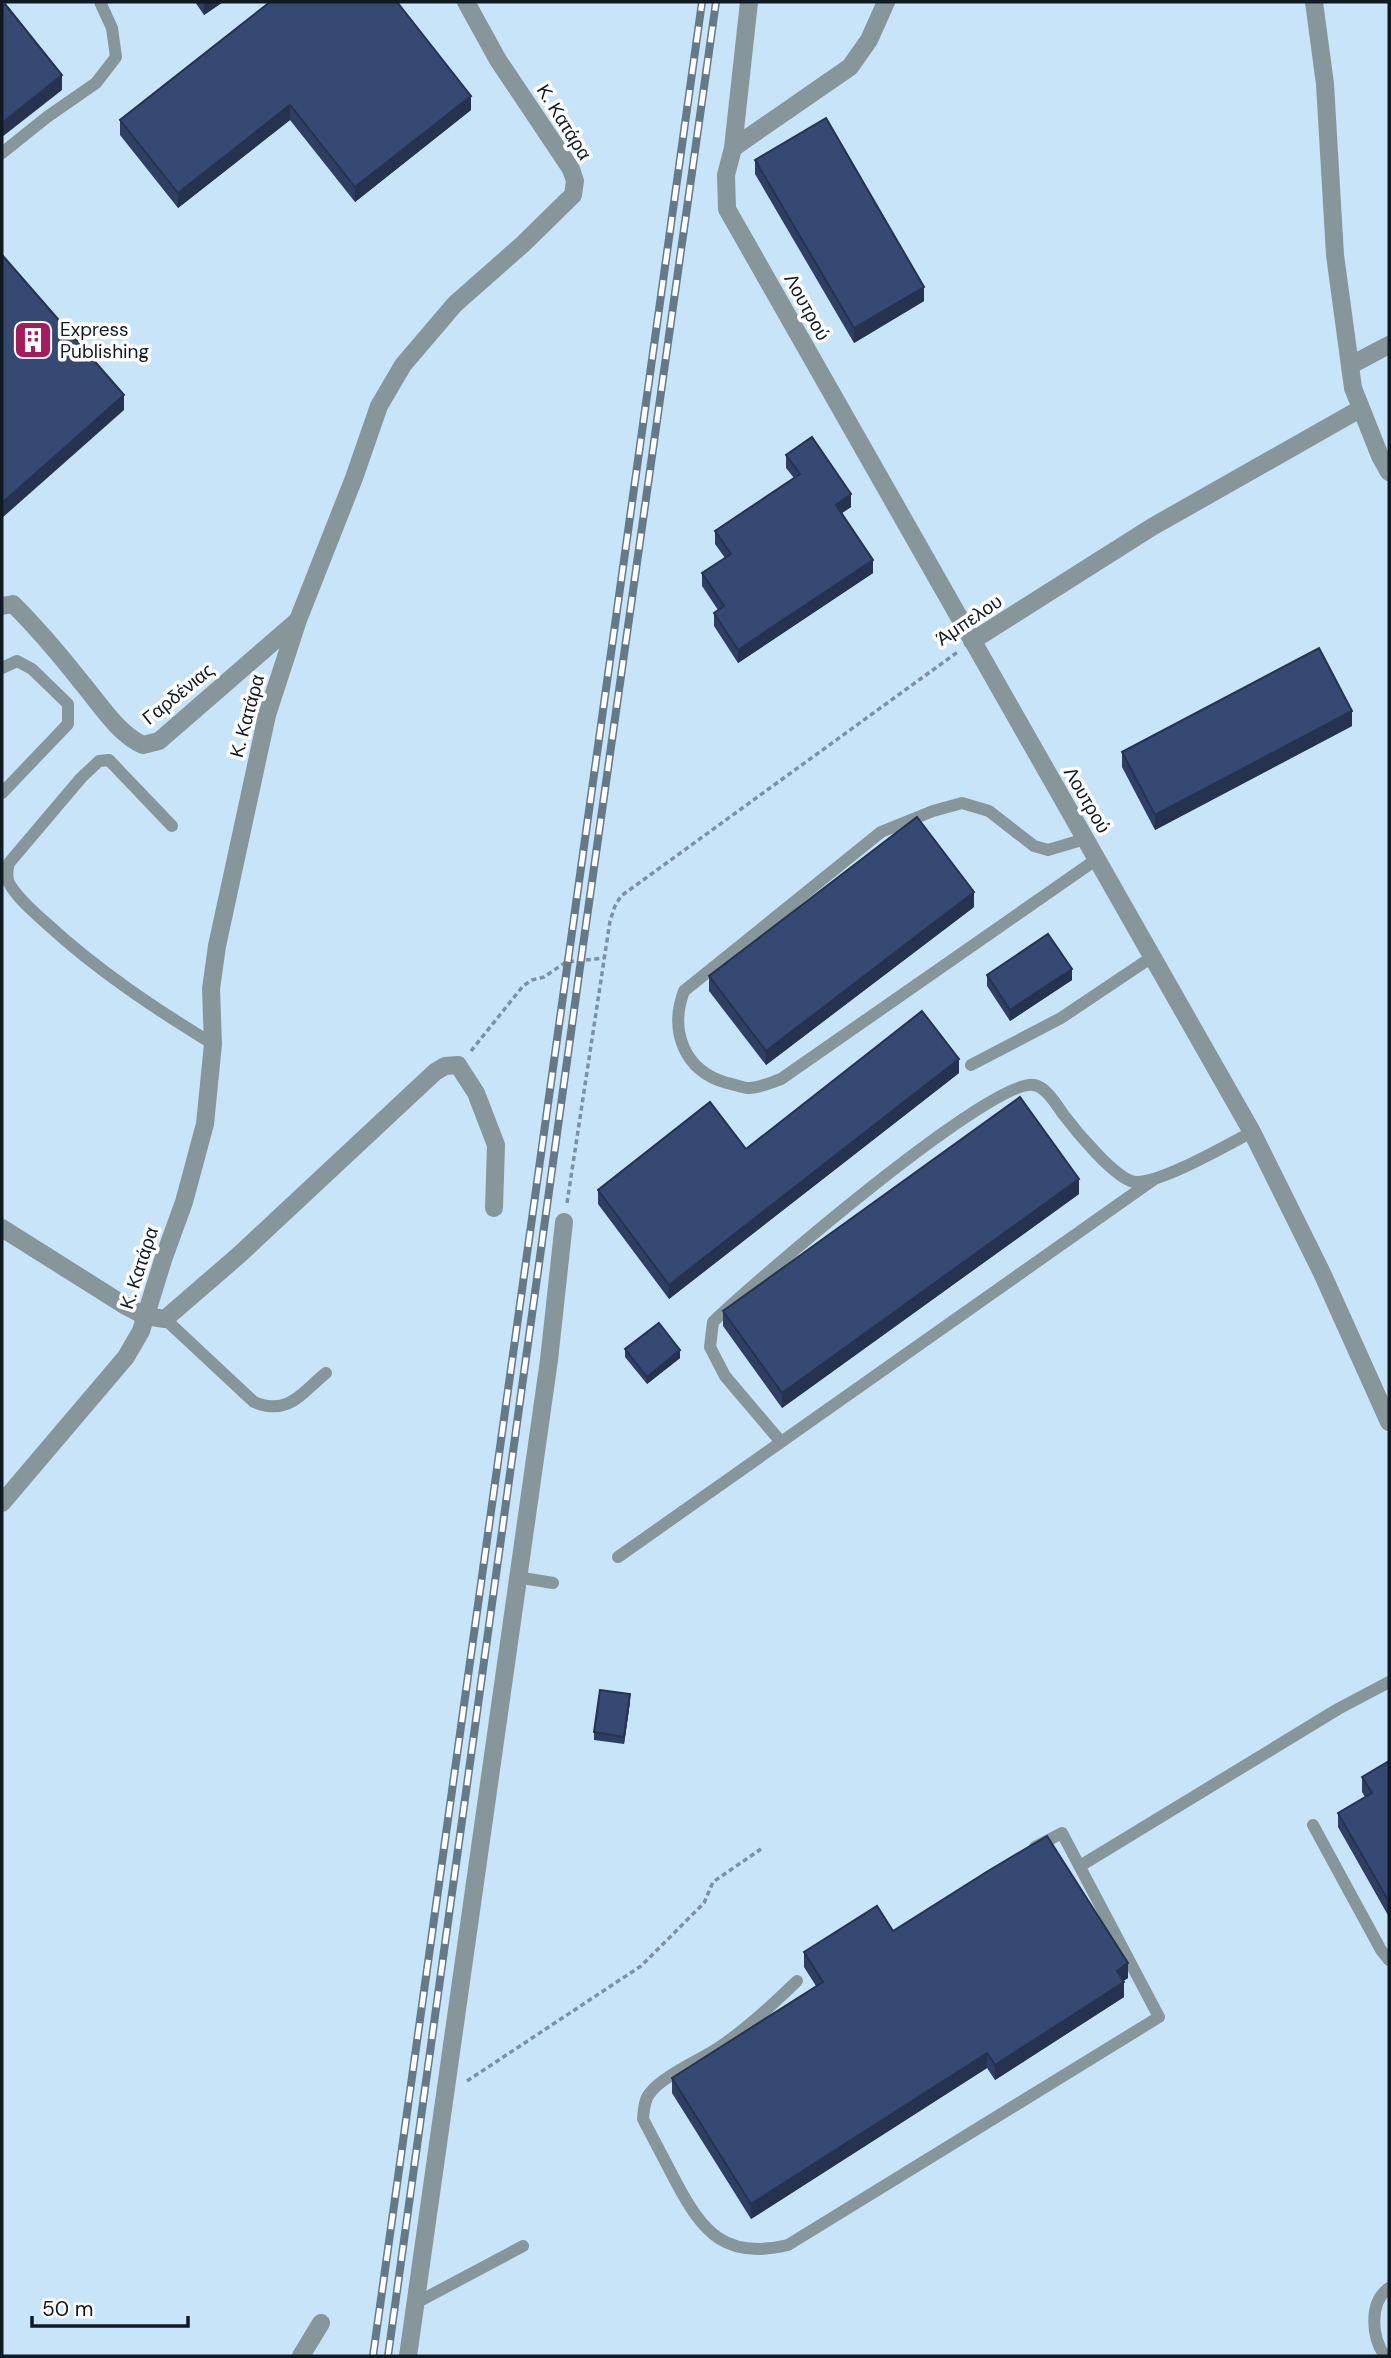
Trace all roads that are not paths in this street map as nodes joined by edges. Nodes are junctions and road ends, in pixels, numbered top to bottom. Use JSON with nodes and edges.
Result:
{"nodes":[{"id":1,"x":101,"y":2,"type":"edge"},
{"id":2,"x":466,"y":2,"type":"edge"},
{"id":3,"x":749,"y":2,"type":"edge"},
{"id":4,"x":886,"y":2,"type":"edge"},
{"id":5,"x":1314,"y":2,"type":"edge"},
{"id":6,"x":733,"y":148,"type":"junction"},
{"id":7,"x":2,"y":153,"type":"edge"},
{"id":8,"x":1389,"y":345,"type":"edge"},
{"id":9,"x":1350,"y":365,"type":"junction"},
{"id":10,"x":1360,"y":409,"type":"junction"},
{"id":11,"x":1389,"y":472,"type":"edge"},
{"id":12,"x":2,"y":606,"type":"edge"},
{"id":13,"x":298,"y":620,"type":"junction"},
{"id":14,"x":972,"y":642,"type":"junction"},
{"id":15,"x":2,"y":668,"type":"edge"},
{"id":16,"x":2,"y":793,"type":"edge"},
{"id":17,"x":172,"y":827,"type":"dead end"},
{"id":18,"x":1085,"y":839,"type":"junction"},
{"id":19,"x":1097,"y":859,"type":"junction"},
{"id":20,"x":1152,"y":957,"type":"junction"},
{"id":21,"x":213,"y":1044,"type":"junction"},
{"id":22,"x":971,"y":1065,"type":"dead end"},
{"id":23,"x":1252,"y":1132,"type":"junction"},
{"id":24,"x":1154,"y":1180,"type":"junction"},
{"id":25,"x":494,"y":1208,"type":"dead end"},
{"id":26,"x":564,"y":1222,"type":"road end"},
{"id":27,"x":2,"y":1228,"type":"edge"},
{"id":28,"x":145,"y":1315,"type":"junction"},
{"id":29,"x":165,"y":1319,"type":"junction"},
{"id":30,"x":326,"y":1373,"type":"dead end"},
{"id":31,"x":1389,"y":1422,"type":"edge"},
{"id":32,"x":781,"y":1442,"type":"junction"},
{"id":33,"x":2,"y":1503,"type":"edge"},
{"id":34,"x":618,"y":1557,"type":"dead end"},
{"id":35,"x":517,"y":1577,"type":"junction"},
{"id":36,"x":553,"y":1583,"type":"dead end"},
{"id":37,"x":1389,"y":1682,"type":"edge"},
{"id":38,"x":1313,"y":1825,"type":"dead end"},
{"id":39,"x":1026,"y":1853,"type":"edge"},
{"id":40,"x":1080,"y":1866,"type":"junction"},
{"id":41,"x":1389,"y":1960,"type":"edge"},
{"id":42,"x":797,"y":1981,"type":"dead end"},
{"id":43,"x":523,"y":2246,"type":"dead end"},
{"id":44,"x":1389,"y":2288,"type":"edge"},
{"id":45,"x":416,"y":2303,"type":"junction"},
{"id":46,"x":321,"y":2323,"type":"dead end"},
{"id":47,"x":301,"y":2356,"type":"edge"},
{"id":48,"x":408,"y":2356,"type":"edge"},
{"id":49,"x":1385,"y":2356,"type":"edge"}],
"edges":[{"from":1,"to":7,"type":"lane"},
{"from":2,"to":13,"type":"street","name":"Κ. Κατάρα"},
{"from":3,"to":6,"type":"street"},
{"from":4,"to":6,"type":"street"},
{"from":5,"to":9,"type":"street"},
{"from":6,"to":14,"type":"street","name":"Λουτρού"},
{"from":8,"to":9,"type":"street"},
{"from":9,"to":10,"type":"street"},
{"from":10,"to":11,"type":"street"},
{"from":10,"to":14,"type":"street","name":"Άμπελου"},
{"from":12,"to":13,"type":"street","name":"Γαρδένιας"},
{"from":13,"to":21,"type":"street","name":"Κ. Κατάρα"},
{"from":14,"to":18,"type":"street","name":"Λουτρού"},
{"from":15,"to":16,"type":"lane"},
{"from":17,"to":21,"type":"lane"},
{"from":18,"to":19,"type":"street","name":"Λουτρού"},
{"from":18,"to":19,"type":"lane"},
{"from":19,"to":20,"type":"street","name":"Λουτρού"},
{"from":20,"to":22,"type":"lane"},
{"from":20,"to":23,"type":"street","name":"Λουτρού"},
{"from":21,"to":28,"type":"street","name":"Κ. Κατάρα"},
{"from":23,"to":24,"type":"lane"},
{"from":23,"to":31,"type":"street","name":"Λουτρού"},
{"from":24,"to":32,"type":"lane"},
{"from":24,"to":32,"type":"lane"},
{"from":25,"to":29,"type":"street"},
{"from":26,"to":35,"type":"street"},
{"from":27,"to":28,"type":"street"},
{"from":28,"to":29,"type":"street"},
{"from":28,"to":33,"type":"street","name":"Κ. Κατάρα"},
{"from":29,"to":30,"type":"lane"},
{"from":32,"to":34,"type":"lane"},
{"from":35,"to":36,"type":"lane"},
{"from":35,"to":45,"type":"street"},
{"from":37,"to":40,"type":"lane"},
{"from":38,"to":41,"type":"lane"},
{"from":39,"to":40,"type":"lane"},
{"from":40,"to":42,"type":"lane"},
{"from":43,"to":45,"type":"lane"},
{"from":44,"to":49,"type":"lane"},
{"from":45,"to":48,"type":"street"},
{"from":46,"to":47,"type":"street"}]}
